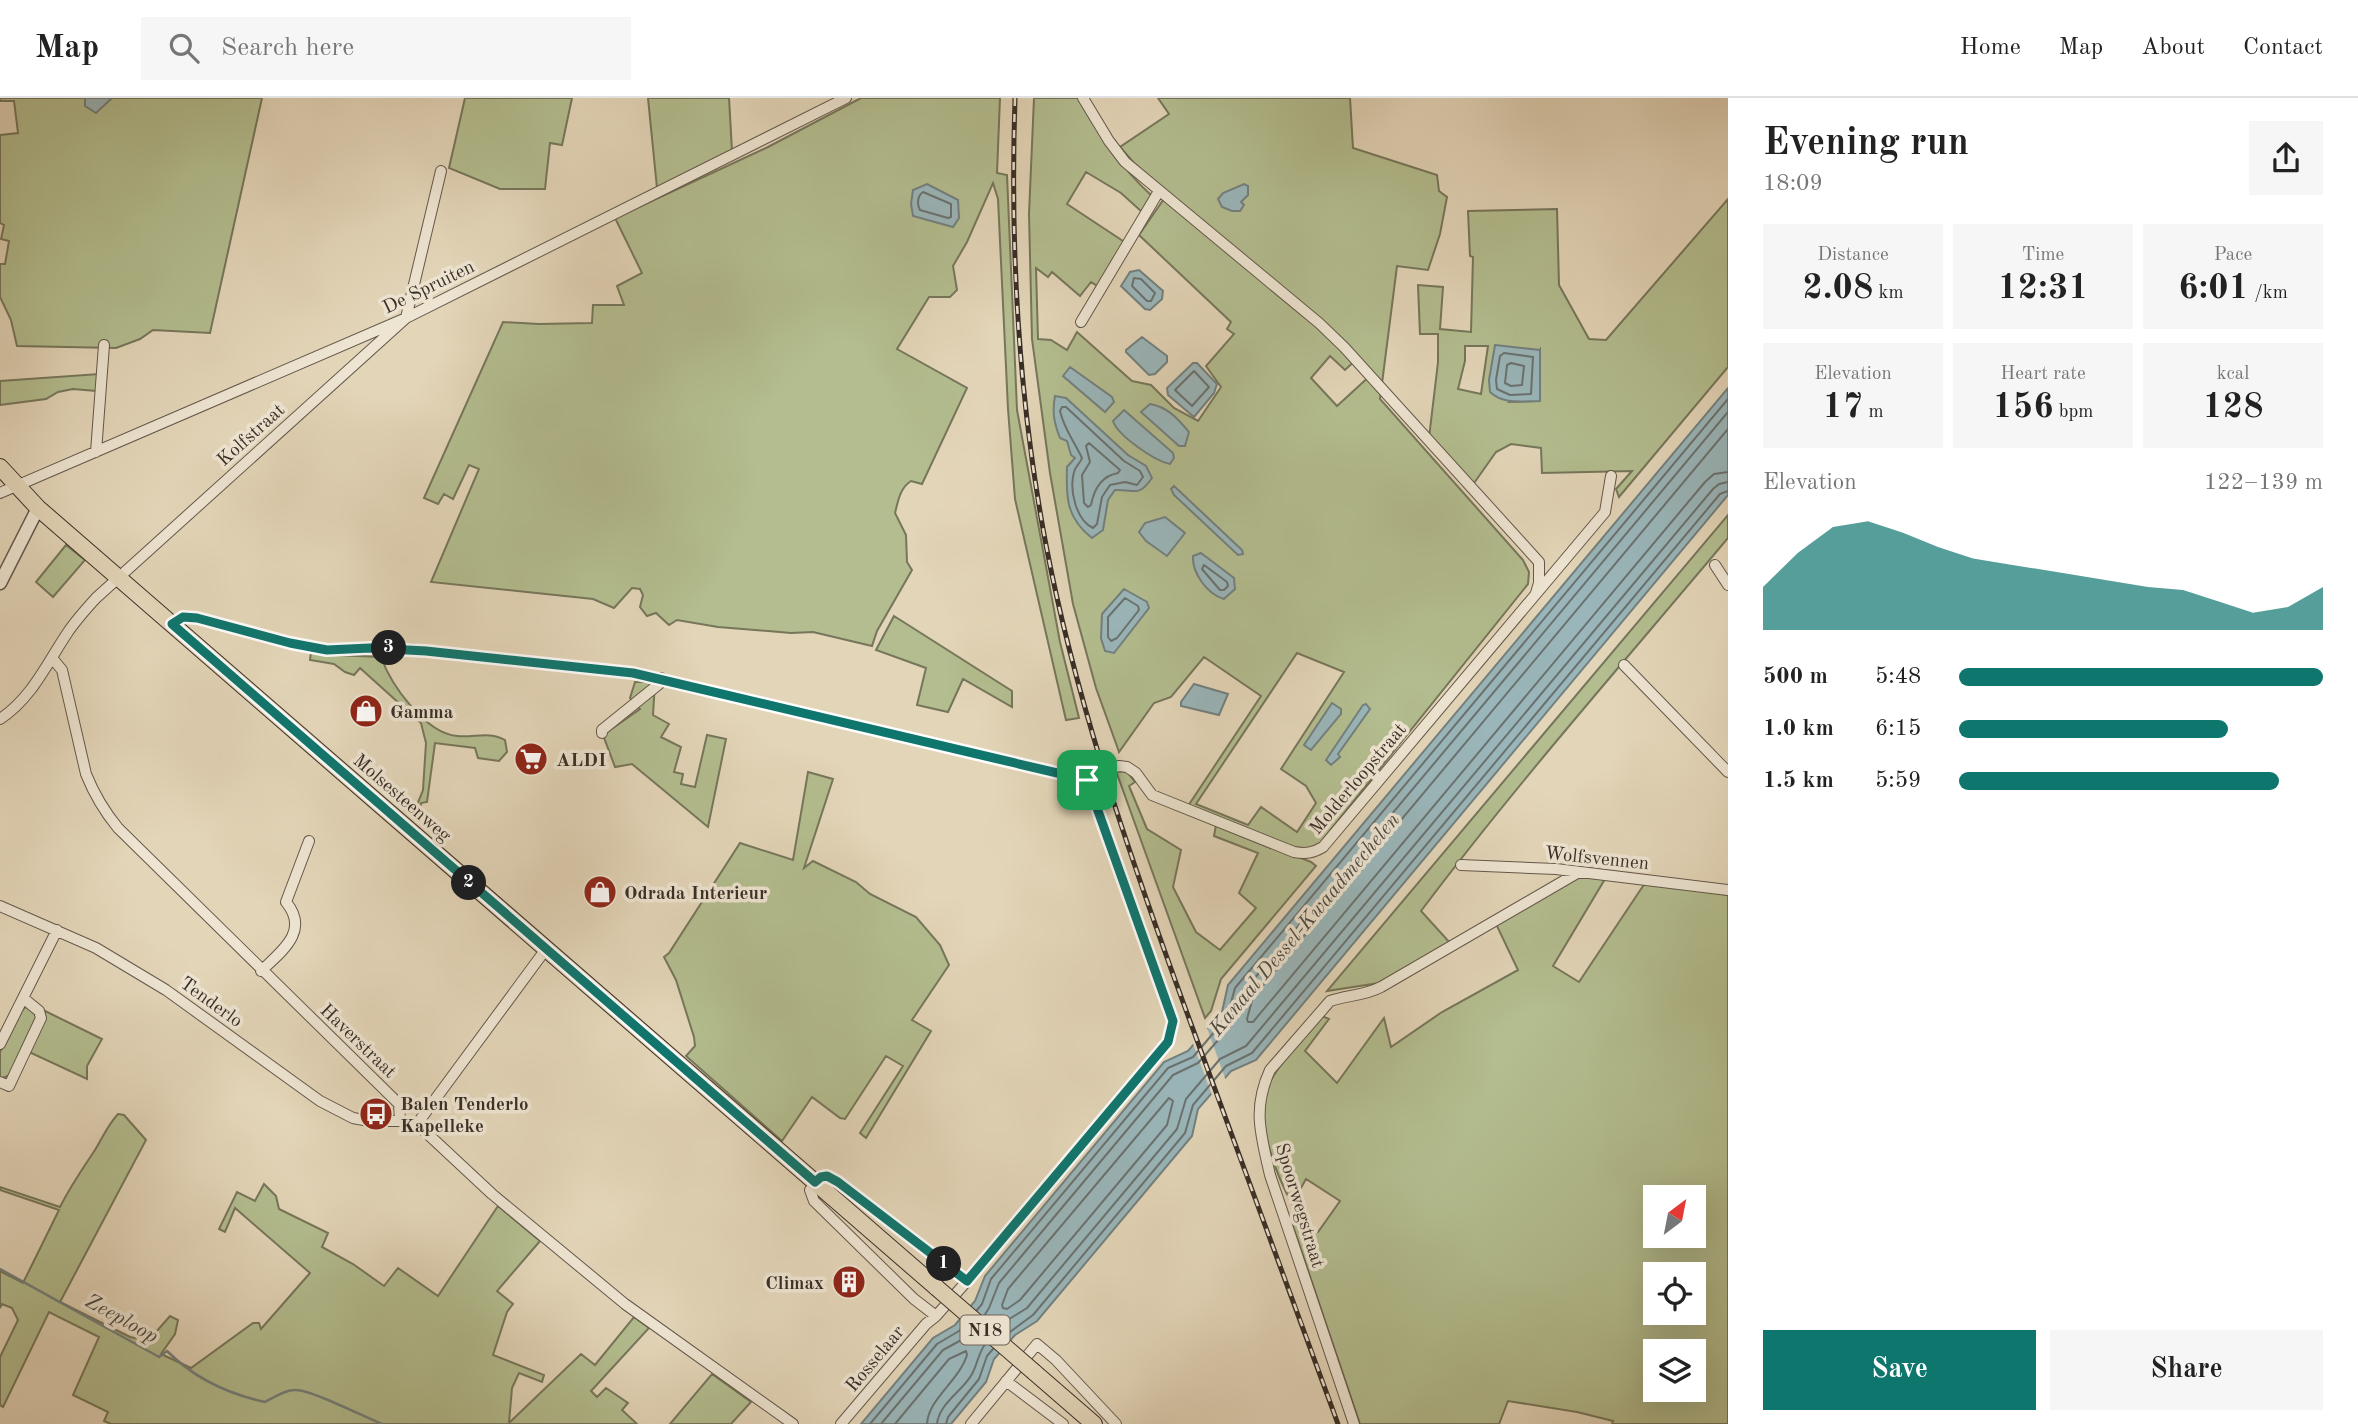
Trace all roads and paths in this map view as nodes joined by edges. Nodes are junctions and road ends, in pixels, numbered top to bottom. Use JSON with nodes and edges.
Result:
{"nodes":[{"id":1,"x":846,"y":98,"type":"edge"},
{"id":2,"x":1083,"y":98,"type":"edge"},
{"id":3,"x":441,"y":171,"type":"dead end"},
{"id":4,"x":1159,"y":191,"type":"junction"},
{"id":5,"x":406,"y":318,"type":"junction"},
{"id":6,"x":1081,"y":322,"type":"dead end"},
{"id":7,"x":104,"y":345,"type":"dead end"},
{"id":8,"x":96,"y":452,"type":"junction"},
{"id":9,"x":0,"y":467,"type":"edge"},
{"id":10,"x":1611,"y":476,"type":"dead end"},
{"id":11,"x":16,"y":486,"type":"junction"},
{"id":12,"x":0,"y":493,"type":"edge"},
{"id":13,"x":37,"y":508,"type":"junction"},
{"id":14,"x":1539,"y":562,"type":"junction"},
{"id":15,"x":1715,"y":565,"type":"dead end"},
{"id":16,"x":1558,"y":567,"type":"junction"},
{"id":17,"x":118,"y":578,"type":"junction"},
{"id":18,"x":0,"y":583,"type":"edge"},
{"id":19,"x":1728,"y":585,"type":"edge"},
{"id":20,"x":1536,"y":593,"type":"junction"},
{"id":21,"x":172,"y":624,"type":"junction"},
{"id":22,"x":52,"y":658,"type":"junction"},
{"id":23,"x":1624,"y":664,"type":"dead end"},
{"id":24,"x":661,"y":678,"type":"junction"},
{"id":25,"x":0,"y":719,"type":"edge"},
{"id":26,"x":602,"y":733,"type":"dead end"},
{"id":27,"x":1728,"y":772,"type":"edge"},
{"id":28,"x":1087,"y":780,"type":"junction"},
{"id":29,"x":309,"y":841,"type":"dead end"},
{"id":30,"x":1461,"y":865,"type":"dead end"},
{"id":31,"x":1579,"y":872,"type":"junction"},
{"id":32,"x":1728,"y":890,"type":"edge"},
{"id":33,"x":0,"y":906,"type":"edge"},
{"id":34,"x":57,"y":930,"type":"junction"},
{"id":35,"x":546,"y":950,"type":"junction"},
{"id":36,"x":261,"y":971,"type":"junction"},
{"id":37,"x":23,"y":998,"type":"junction"},
{"id":38,"x":0,"y":1044,"type":"edge"},
{"id":39,"x":0,"y":1082,"type":"edge"},
{"id":40,"x":400,"y":1121,"type":"junction"},
{"id":41,"x":417,"y":1124,"type":"junction"},
{"id":42,"x":815,"y":1182,"type":"junction"},
{"id":43,"x":967,"y":1281,"type":"junction"},
{"id":44,"x":936,"y":1316,"type":"junction"},
{"id":45,"x":1006,"y":1381,"type":"junction"},
{"id":46,"x":793,"y":1424,"type":"edge"},
{"id":47,"x":841,"y":1424,"type":"edge"},
{"id":48,"x":971,"y":1424,"type":"edge"},
{"id":49,"x":1063,"y":1424,"type":"edge"},
{"id":50,"x":1094,"y":1424,"type":"edge"},
{"id":51,"x":1116,"y":1424,"type":"edge"},
{"id":52,"x":1354,"y":1424,"type":"edge"}],
"edges":[{"from":1,"to":5,"type":"street","name":"De Spruiten"},
{"from":2,"to":4,"type":"street"},
{"from":3,"to":5,"type":"street"},
{"from":4,"to":6,"type":"street"},
{"from":4,"to":14,"type":"street"},
{"from":5,"to":8,"type":"street","name":"De Spruiten"},
{"from":5,"to":17,"type":"street","name":"Kolfstraat"},
{"from":7,"to":8,"type":"street"},
{"from":8,"to":11,"type":"street","name":"De Spruiten"},
{"from":9,"to":11,"type":"main road","name":"Molsesteenweg","number":"N18"},
{"from":10,"to":16,"type":"street","name":"Molderloopstraat"},
{"from":11,"to":12,"type":"street","name":"De Spruiten"},
{"from":11,"to":13,"type":"main road","name":"Molsesteenweg","number":"N18"},
{"from":13,"to":17,"type":"main road","name":"Molsesteenweg","number":"N18"},
{"from":13,"to":18,"type":"street"},
{"from":14,"to":16,"type":"street"},
{"from":14,"to":20,"type":"street"},
{"from":15,"to":19,"type":"street"},
{"from":16,"to":20,"type":"street","name":"Molderloopstraat"},
{"from":17,"to":21,"type":"main road","name":"Molsesteenweg","number":"N18"},
{"from":17,"to":22,"type":"street","name":"Kolfstraat"},
{"from":20,"to":28,"type":"street","name":"Molderloopstraat"},
{"from":21,"to":24,"type":"street"},
{"from":21,"to":35,"type":"main road","name":"Molsesteenweg","number":"N18"},
{"from":22,"to":25,"type":"street","name":"Kolfstraat"},
{"from":22,"to":36,"type":"street","name":"Haverstraat"},
{"from":23,"to":27,"type":"street"},
{"from":24,"to":26,"type":"street"},
{"from":24,"to":28,"type":"street"},
{"from":28,"to":43,"type":"street","name":"Rosselaar"},
{"from":29,"to":36,"type":"street"},
{"from":30,"to":31,"type":"street","name":"Wolfsvennen"},
{"from":31,"to":32,"type":"street","name":"Wolfsvennen"},
{"from":31,"to":52,"type":"street","name":"Spoorwegstraat"},
{"from":33,"to":34,"type":"street","name":"Tenderlo"},
{"from":34,"to":37,"type":"street"},
{"from":34,"to":40,"type":"street","name":"Tenderlo"},
{"from":35,"to":41,"type":"street"},
{"from":35,"to":42,"type":"main road","name":"Molsesteenweg","number":"N18"},
{"from":36,"to":40,"type":"street","name":"Haverstraat"},
{"from":37,"to":38,"type":"street"},
{"from":37,"to":39,"type":"street"},
{"from":40,"to":41,"type":"street"},
{"from":41,"to":46,"type":"street"},
{"from":42,"to":43,"type":"street"},
{"from":42,"to":44,"type":"street"},
{"from":42,"to":50,"type":"main road","name":"Molsesteenweg","number":"N18","bridge":true},
{"from":43,"to":44,"type":"street","name":"Rosselaar"},
{"from":44,"to":47,"type":"street","name":"Rosselaar"},
{"from":45,"to":48,"type":"street"},
{"from":45,"to":49,"type":"street"},
{"from":45,"to":51,"type":"street"}]}
